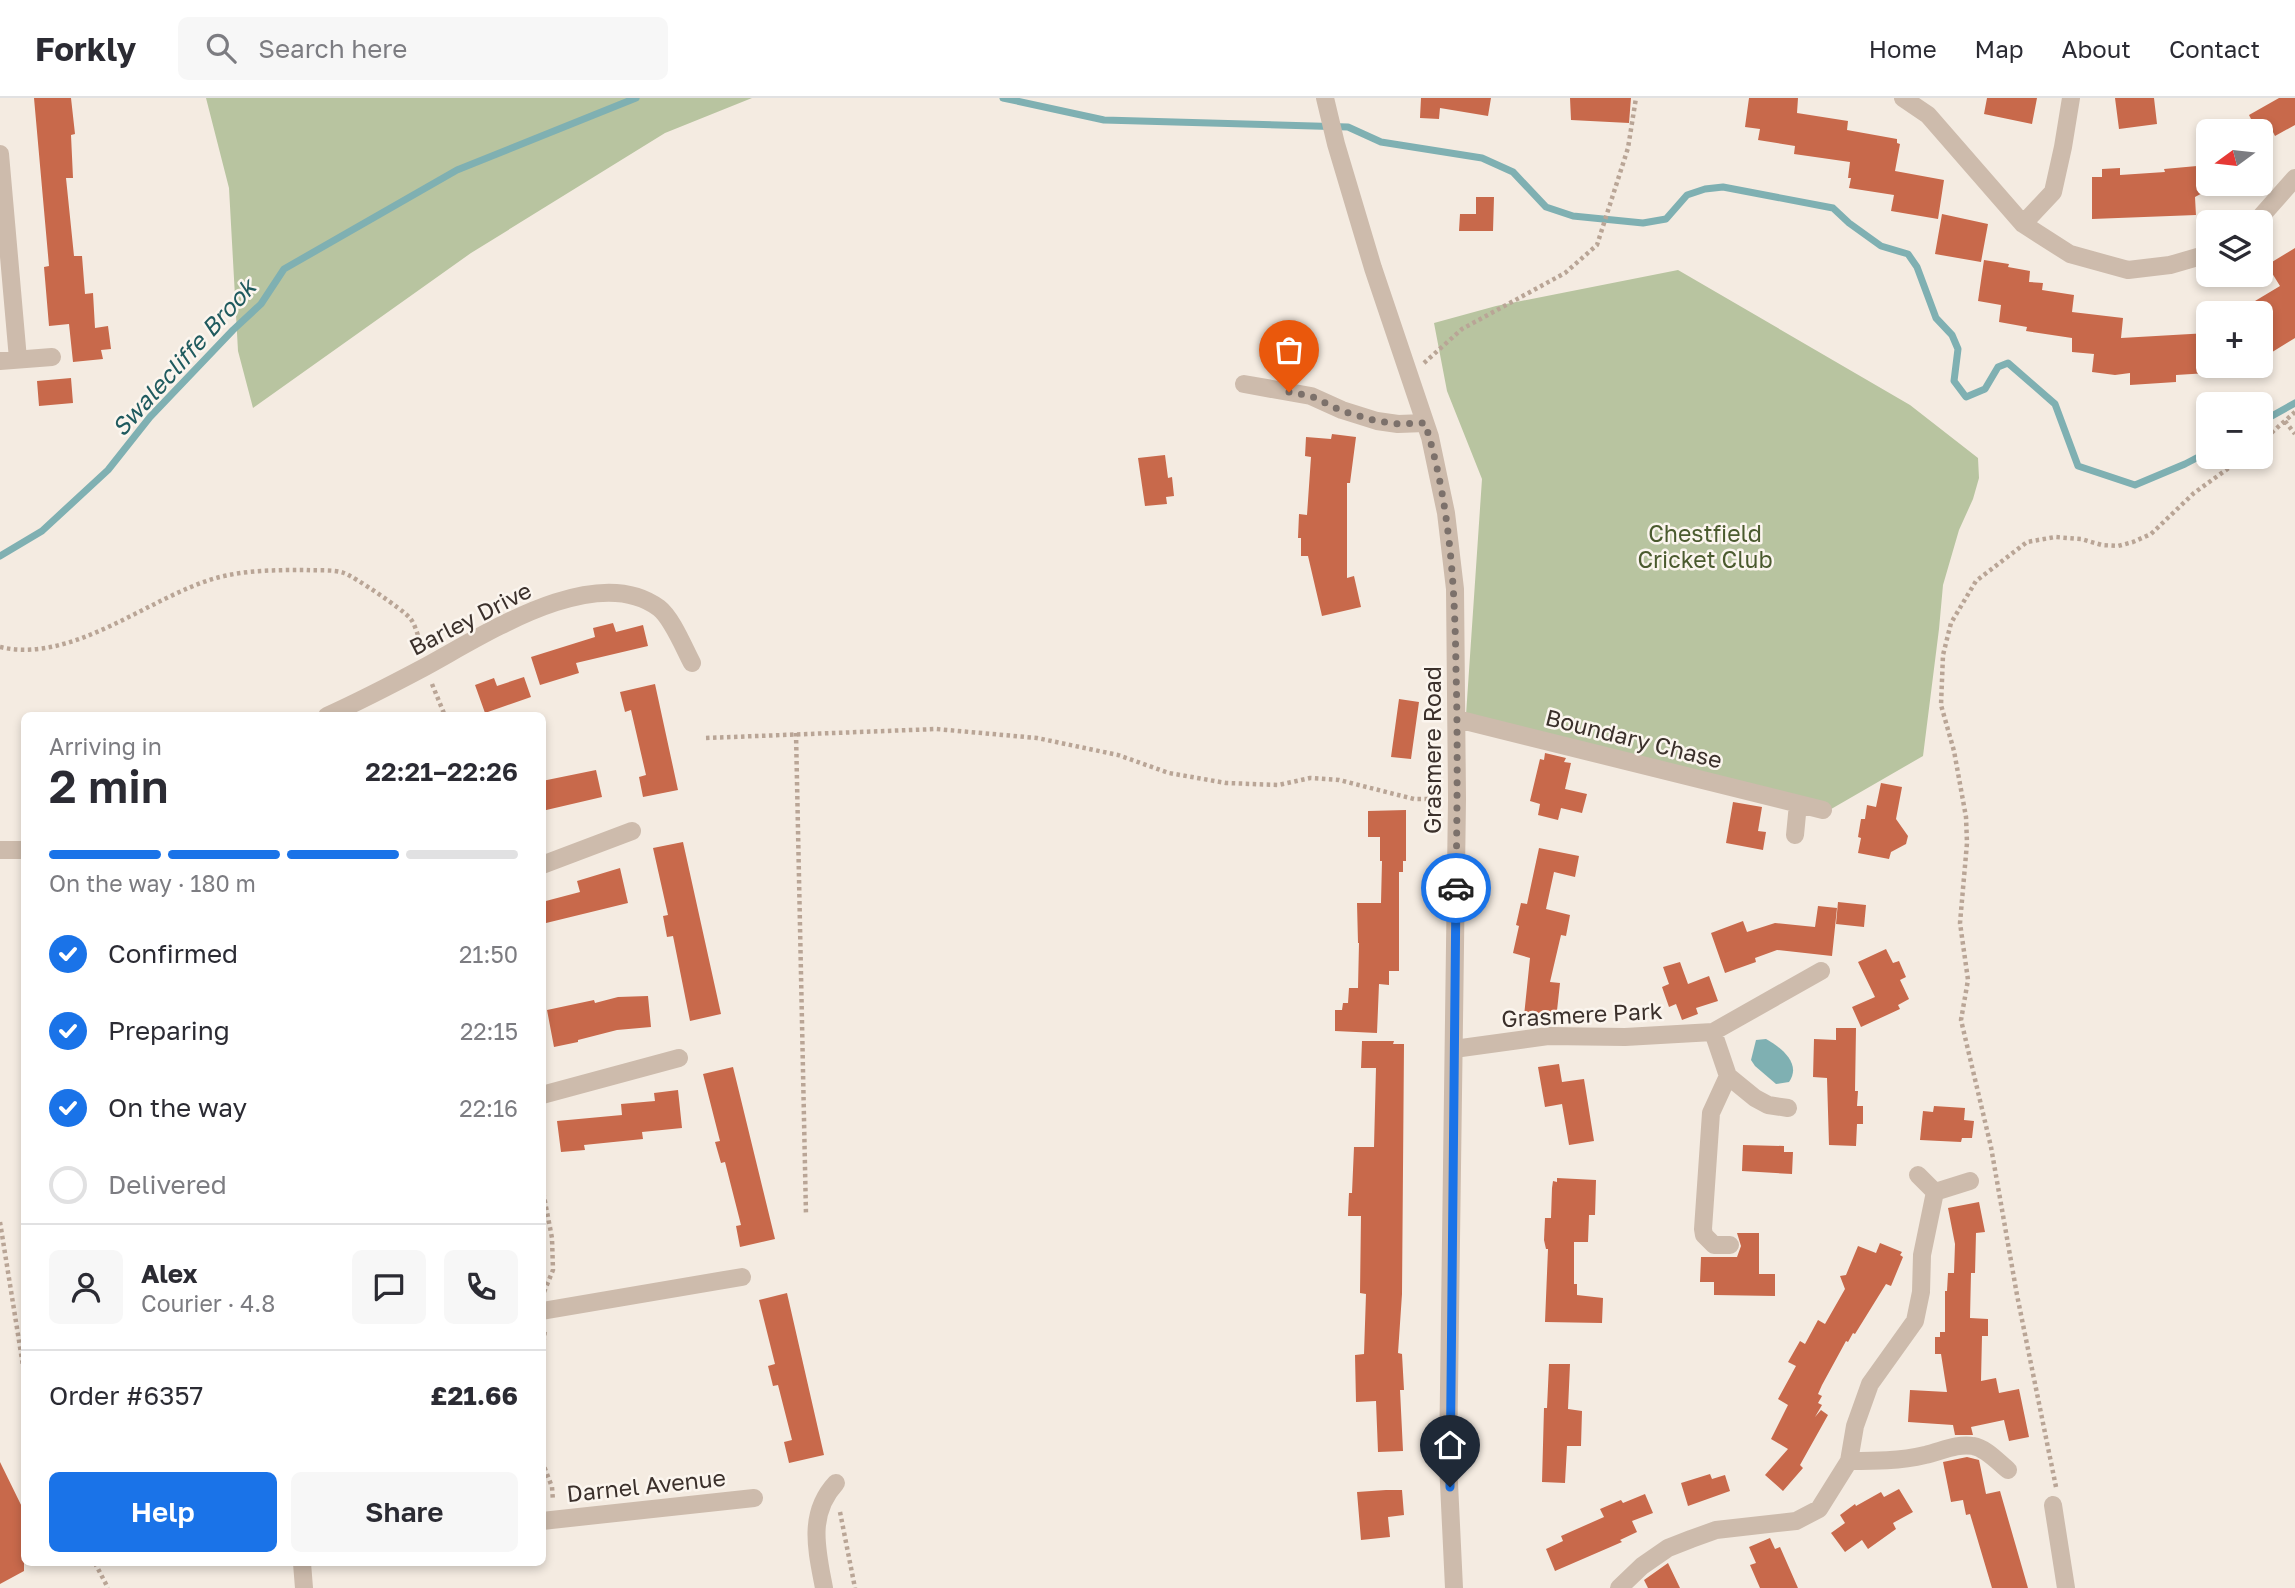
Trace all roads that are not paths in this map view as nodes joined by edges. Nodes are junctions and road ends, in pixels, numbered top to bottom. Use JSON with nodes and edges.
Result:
{"nodes":[{"id":1,"x":1903,"y":98,"type":"edge"},
{"id":2,"x":2071,"y":98,"type":"edge"},
{"id":3,"x":1325,"y":101,"type":"edge"},
{"id":4,"x":0,"y":154,"type":"edge"},
{"id":5,"x":2295,"y":178,"type":"edge"},
{"id":6,"x":2,"y":205,"type":"edge"},
{"id":7,"x":2267,"y":210,"type":"edge"},
{"id":8,"x":2023,"y":224,"type":"junction"},
{"id":9,"x":2196,"y":257,"type":"edge"},
{"id":10,"x":52,"y":356,"type":"dead end"},
{"id":11,"x":9,"y":360,"type":"edge"},
{"id":12,"x":1244,"y":384,"type":"dead end"},
{"id":13,"x":1425,"y":423,"type":"junction"},
{"id":14,"x":692,"y":663,"type":"dead end"},
{"id":15,"x":335,"y":712,"type":"edge"},
{"id":16,"x":1457,"y":719,"type":"junction"},
{"id":17,"x":1798,"y":804,"type":"junction"},
{"id":18,"x":1823,"y":810,"type":"dead end"},
{"id":19,"x":632,"y":831,"type":"dead end"},
{"id":20,"x":1796,"y":835,"type":"dead end"},
{"id":21,"x":0,"y":850,"type":"edge"},
{"id":22,"x":21,"y":850,"type":"edge"},
{"id":23,"x":546,"y":863,"type":"edge"},
{"id":24,"x":1821,"y":971,"type":"dead end"},
{"id":25,"x":1713,"y":1032,"type":"junction"},
{"id":26,"x":1454,"y":1049,"type":"junction"},
{"id":27,"x":679,"y":1058,"type":"dead end"},
{"id":28,"x":1728,"y":1076,"type":"junction"},
{"id":29,"x":546,"y":1094,"type":"edge"},
{"id":30,"x":1788,"y":1108,"type":"dead end"},
{"id":31,"x":1918,"y":1175,"type":"dead end"},
{"id":32,"x":1970,"y":1181,"type":"dead end"},
{"id":33,"x":1936,"y":1192,"type":"junction"},
{"id":34,"x":1730,"y":1245,"type":"dead end"},
{"id":35,"x":742,"y":1277,"type":"dead end"},
{"id":36,"x":546,"y":1310,"type":"edge"},
{"id":37,"x":1849,"y":1461,"type":"junction"},
{"id":38,"x":2008,"y":1470,"type":"dead end"},
{"id":39,"x":836,"y":1483,"type":"road end"},
{"id":40,"x":754,"y":1498,"type":"dead end"},
{"id":41,"x":2055,"y":1499,"type":"road end"},
{"id":42,"x":547,"y":1520,"type":"edge"},
{"id":43,"x":302,"y":1566,"type":"edge"},
{"id":44,"x":304,"y":1588,"type":"edge"},
{"id":45,"x":824,"y":1588,"type":"edge"},
{"id":46,"x":1454,"y":1588,"type":"edge"},
{"id":47,"x":1619,"y":1588,"type":"edge"},
{"id":48,"x":2066,"y":1588,"type":"edge"}],
"edges":[{"from":1,"to":8,"type":"street"},
{"from":2,"to":8,"type":"street"},
{"from":3,"to":13,"type":"street","name":"Grasmere Road"},
{"from":4,"to":6,"type":"street"},
{"from":5,"to":7,"type":"street"},
{"from":6,"to":11,"type":"street"},
{"from":8,"to":9,"type":"street"},
{"from":10,"to":11,"type":"street"},
{"from":12,"to":13,"type":"street"},
{"from":13,"to":16,"type":"street","name":"Grasmere Road"},
{"from":14,"to":15,"type":"street","name":"Barley Drive"},
{"from":16,"to":17,"type":"street","name":"Boundary Chase"},
{"from":16,"to":26,"type":"street","name":"Grasmere Road"},
{"from":17,"to":18,"type":"street","name":"Boundary Chase"},
{"from":17,"to":20,"type":"street"},
{"from":19,"to":23,"type":"street"},
{"from":21,"to":22,"type":"street"},
{"from":24,"to":25,"type":"street","name":"Grasmere Park"},
{"from":25,"to":26,"type":"street","name":"Grasmere Park"},
{"from":25,"to":28,"type":"street"},
{"from":26,"to":46,"type":"street","name":"Grasmere Road"},
{"from":27,"to":29,"type":"street"},
{"from":28,"to":30,"type":"street"},
{"from":28,"to":34,"type":"street"},
{"from":31,"to":33,"type":"street"},
{"from":32,"to":33,"type":"street"},
{"from":33,"to":37,"type":"street"},
{"from":35,"to":36,"type":"street"},
{"from":37,"to":38,"type":"street"},
{"from":37,"to":47,"type":"street"},
{"from":39,"to":45,"type":"street"},
{"from":40,"to":42,"type":"street","name":"Darnel Avenue"},
{"from":41,"to":48,"type":"street"},
{"from":43,"to":44,"type":"street"}]}
